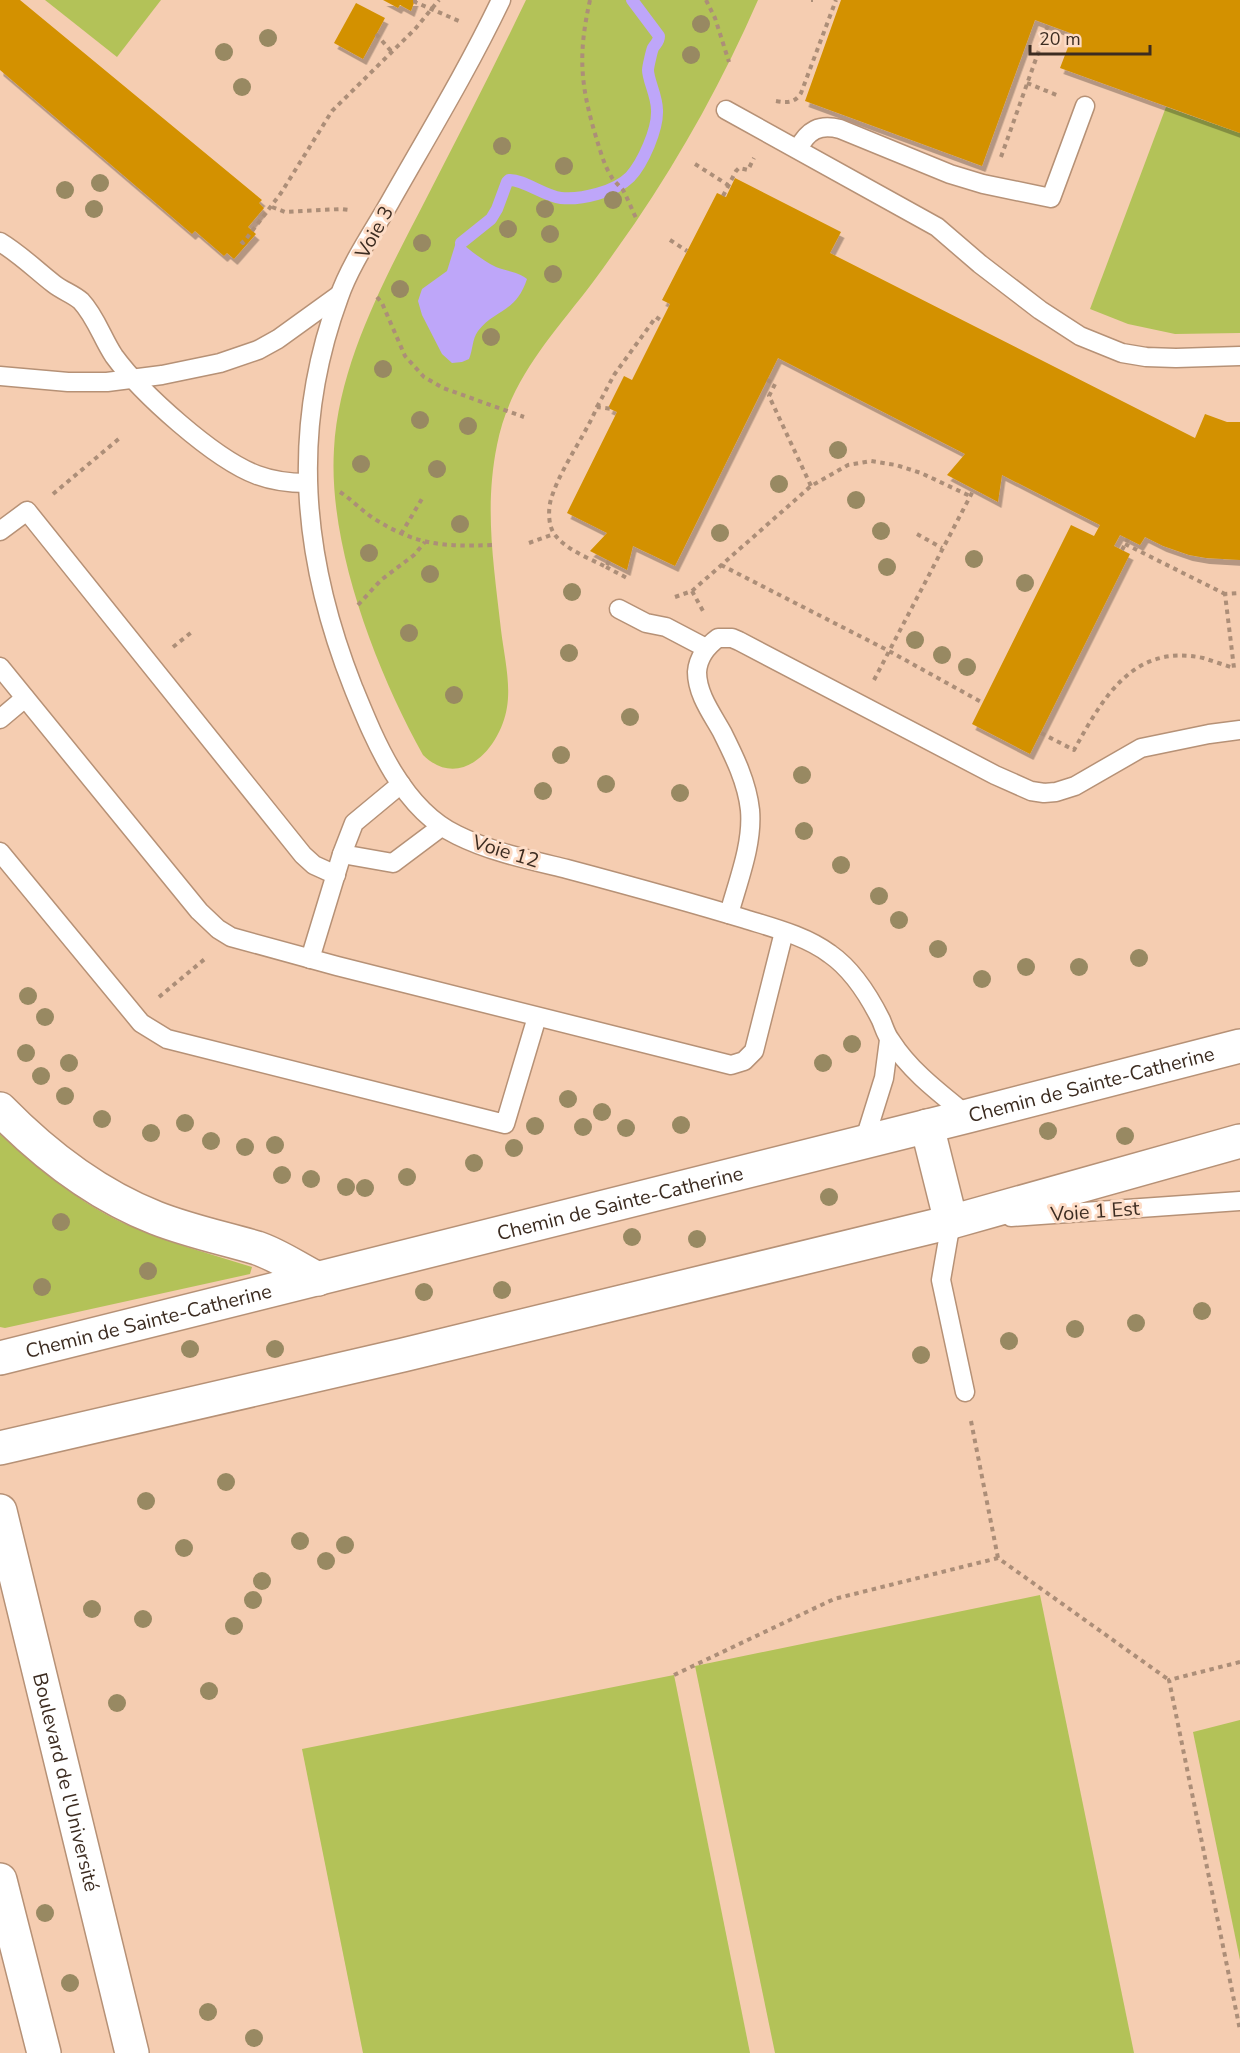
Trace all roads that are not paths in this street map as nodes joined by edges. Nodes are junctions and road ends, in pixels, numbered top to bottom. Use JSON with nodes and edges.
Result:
{"nodes":[{"id":1,"x":501,"y":0,"type":"edge"},
{"id":2,"x":1085,"y":106,"type":"dead end"},
{"id":3,"x":726,"y":110,"type":"dead end"},
{"id":4,"x":798,"y":149,"type":"junction"},
{"id":5,"x":0,"y":242,"type":"edge"},
{"id":6,"x":339,"y":295,"type":"junction"},
{"id":7,"x":1240,"y":356,"type":"edge"},
{"id":8,"x":0,"y":376,"type":"edge"},
{"id":9,"x":135,"y":380,"type":"junction"},
{"id":10,"x":307,"y":483,"type":"junction"},
{"id":11,"x":0,"y":531,"type":"edge"},
{"id":12,"x":619,"y":609,"type":"dead end"},
{"id":13,"x":706,"y":648,"type":"junction"},
{"id":14,"x":0,"y":667,"type":"edge"},
{"id":15,"x":25,"y":698,"type":"junction"},
{"id":16,"x":0,"y":719,"type":"edge"},
{"id":17,"x":1240,"y":730,"type":"edge"},
{"id":18,"x":401,"y":784,"type":"junction"},
{"id":19,"x":441,"y":827,"type":"junction"},
{"id":20,"x":0,"y":852,"type":"edge"},
{"id":21,"x":342,"y":854,"type":"junction"},
{"id":22,"x":336,"y":875,"type":"junction"},
{"id":23,"x":729,"y":914,"type":"junction"},
{"id":24,"x":784,"y":932,"type":"junction"},
{"id":25,"x":310,"y":958,"type":"junction"},
{"id":26,"x":537,"y":1017,"type":"junction"},
{"id":27,"x":889,"y":1040,"type":"junction"},
{"id":28,"x":1240,"y":1046,"type":"edge"},
{"id":29,"x":0,"y":1109,"type":"edge"},
{"id":30,"x":968,"y":1116,"type":"junction"},
{"id":31,"x":927,"y":1126,"type":"junction"},
{"id":32,"x":1240,"y":1140,"type":"edge"},
{"id":33,"x":864,"y":1142,"type":"junction"},
{"id":34,"x":1240,"y":1201,"type":"edge"},
{"id":35,"x":951,"y":1222,"type":"junction"},
{"id":36,"x":318,"y":1279,"type":"junction"},
{"id":37,"x":0,"y":1358,"type":"edge"},
{"id":38,"x":965,"y":1392,"type":"road end"},
{"id":39,"x":0,"y":1448,"type":"edge"},
{"id":40,"x":0,"y":1511,"type":"edge"},
{"id":41,"x":0,"y":1880,"type":"edge"},
{"id":42,"x":44,"y":2053,"type":"edge"},
{"id":43,"x":132,"y":2053,"type":"edge"}],
"edges":[{"from":1,"to":6,"type":"lane","name":"Voie 3"},
{"from":2,"to":4,"type":"lane"},
{"from":3,"to":4,"type":"lane"},
{"from":4,"to":7,"type":"lane"},
{"from":5,"to":9,"type":"lane"},
{"from":6,"to":9,"type":"lane"},
{"from":6,"to":10,"type":"lane","name":"Voie 3"},
{"from":8,"to":9,"type":"lane"},
{"from":9,"to":10,"type":"lane"},
{"from":10,"to":18,"type":"lane","name":"Voie 12"},
{"from":11,"to":22,"type":"lane"},
{"from":12,"to":13,"type":"lane"},
{"from":13,"to":17,"type":"lane"},
{"from":13,"to":23,"type":"lane"},
{"from":14,"to":15,"type":"lane"},
{"from":15,"to":16,"type":"lane"},
{"from":15,"to":25,"type":"lane"},
{"from":18,"to":19,"type":"lane","name":"Voie 12"},
{"from":18,"to":21,"type":"lane"},
{"from":19,"to":21,"type":"lane"},
{"from":19,"to":23,"type":"lane","name":"Voie 12"},
{"from":20,"to":26,"type":"lane"},
{"from":21,"to":22,"type":"lane"},
{"from":22,"to":25,"type":"lane"},
{"from":23,"to":24,"type":"lane","name":"Voie 12"},
{"from":24,"to":26,"type":"lane"},
{"from":24,"to":27,"type":"lane","name":"Voie 12"},
{"from":25,"to":26,"type":"lane"},
{"from":27,"to":30,"type":"lane","name":"Voie 12"},
{"from":27,"to":33,"type":"lane"},
{"from":28,"to":30,"type":"main road","name":"Chemin de Sainte-Catherine"},
{"from":29,"to":36,"type":"main road"},
{"from":30,"to":31,"type":"main road","name":"Chemin de Sainte-Catherine"},
{"from":31,"to":33,"type":"main road","name":"Chemin de Sainte-Catherine"},
{"from":31,"to":35,"type":"main road"},
{"from":32,"to":35,"type":"main road"},
{"from":33,"to":36,"type":"main road","name":"Chemin de Sainte-Catherine"},
{"from":34,"to":35,"type":"lane","name":"Voie 1 Est"},
{"from":35,"to":38,"type":"lane"},
{"from":35,"to":39,"type":"main road"},
{"from":36,"to":37,"type":"main road","name":"Chemin de Sainte-Catherine"},
{"from":40,"to":43,"type":"main road","name":"Boulevard de l'Université"},
{"from":41,"to":42,"type":"main road"}]}
